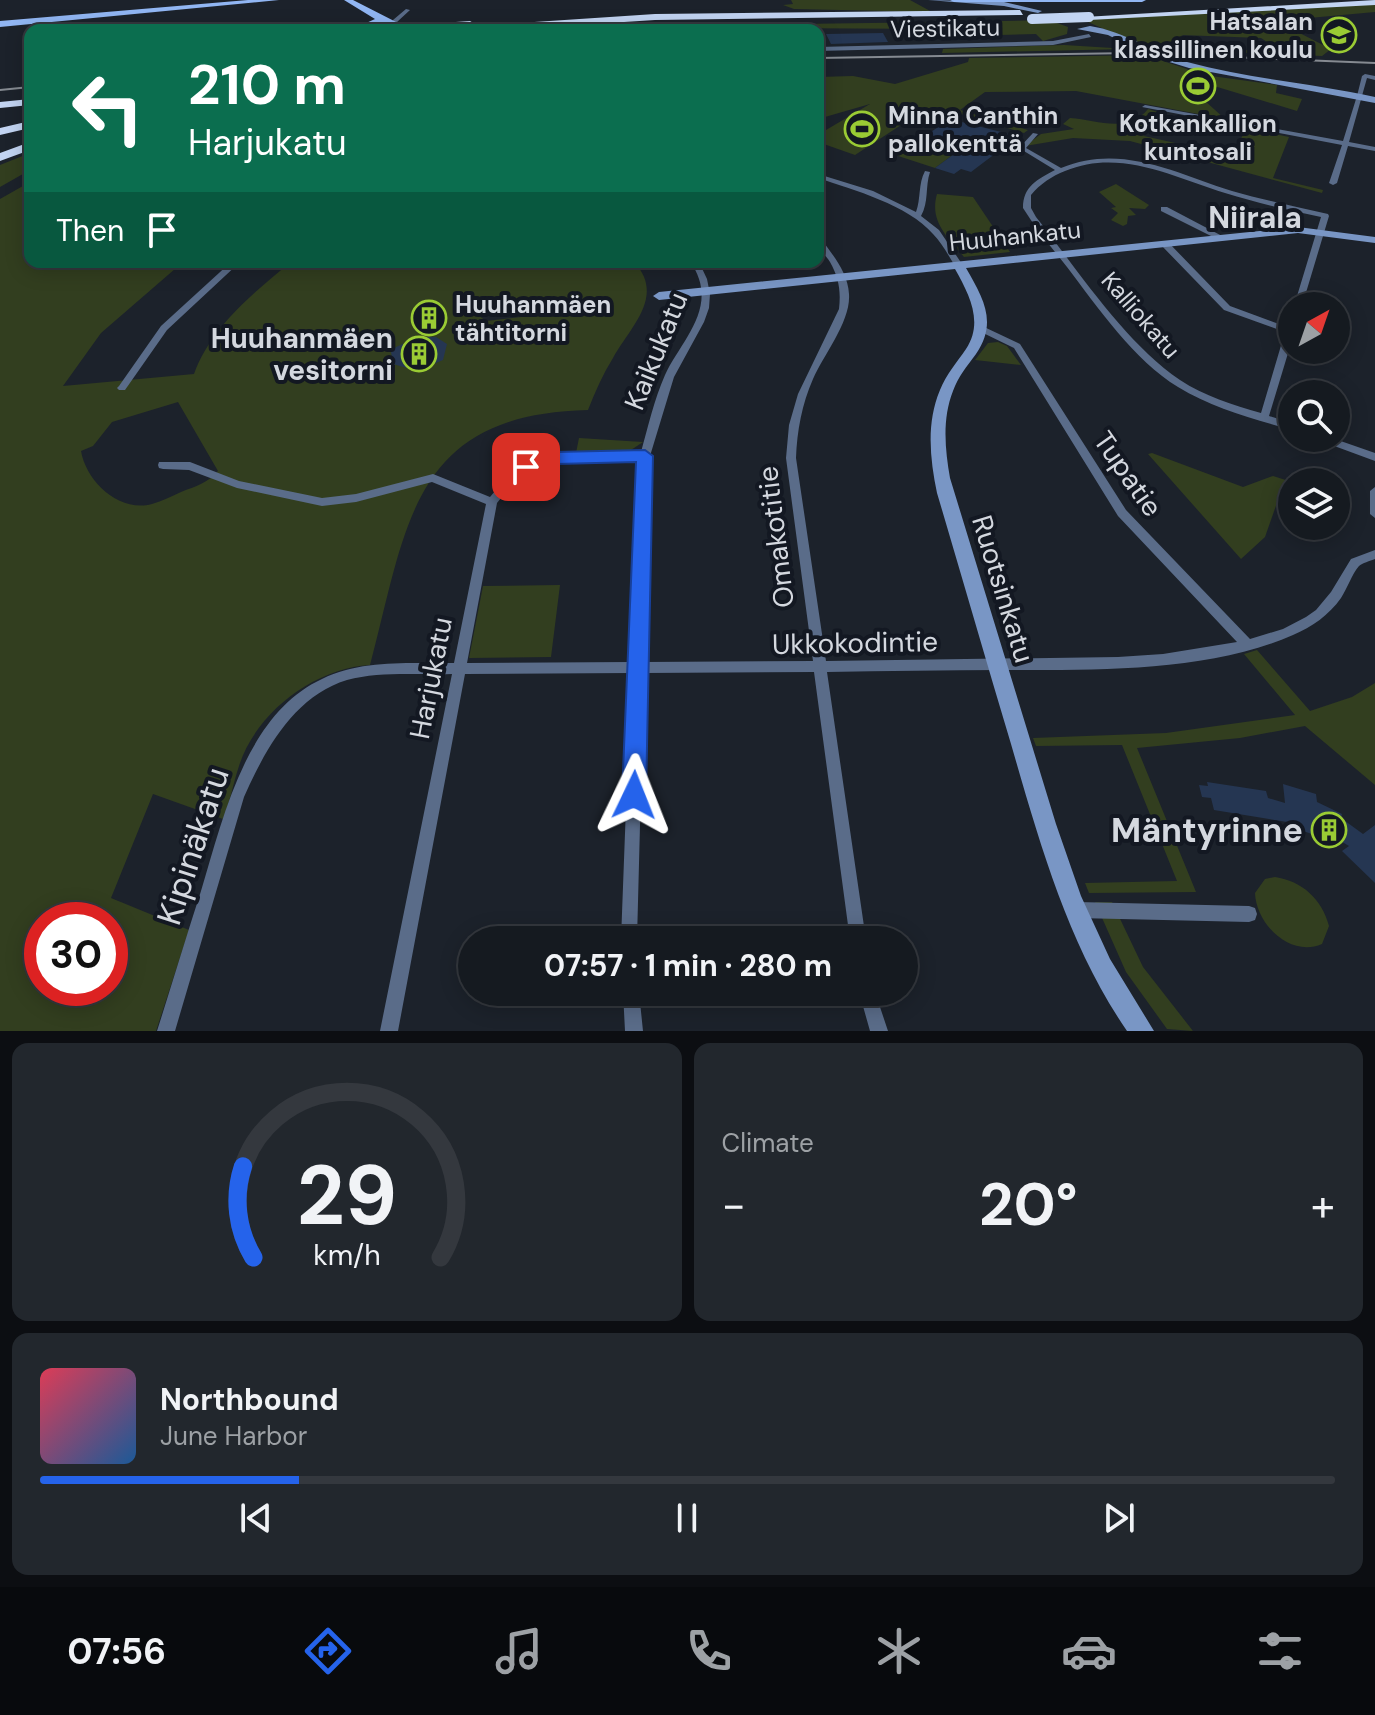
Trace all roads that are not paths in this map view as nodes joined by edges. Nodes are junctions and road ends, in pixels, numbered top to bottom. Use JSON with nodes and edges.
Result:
{"nodes":[{"id":1,"x":208,"y":0,"type":"edge"},
{"id":2,"x":275,"y":0,"type":"edge"},
{"id":3,"x":341,"y":0,"type":"edge"},
{"id":4,"x":348,"y":0,"type":"edge"},
{"id":5,"x":932,"y":0,"type":"edge"},
{"id":6,"x":955,"y":0,"type":"edge"},
{"id":7,"x":1142,"y":0,"type":"edge"},
{"id":8,"x":1318,"y":0,"type":"edge"},
{"id":9,"x":255,"y":1,"type":"edge"},
{"id":10,"x":1018,"y":1,"type":"edge"},
{"id":11,"x":1375,"y":2,"type":"edge"},
{"id":12,"x":227,"y":4,"type":"edge"},
{"id":13,"x":182,"y":5,"type":"junction"},
{"id":14,"x":140,"y":8,"type":"junction"},
{"id":15,"x":1040,"y":10,"type":"edge"},
{"id":16,"x":406,"y":12,"type":"dead end"},
{"id":17,"x":698,"y":17,"type":"junction"},
{"id":18,"x":48,"y":18,"type":"junction"},
{"id":19,"x":0,"y":21,"type":"edge"},
{"id":20,"x":390,"y":21,"type":"junction"},
{"id":21,"x":1091,"y":22,"type":"junction"},
{"id":22,"x":368,"y":24,"type":"edge"},
{"id":23,"x":374,"y":24,"type":"edge"},
{"id":24,"x":374,"y":24,"type":"edge"},
{"id":25,"x":400,"y":24,"type":"edge"},
{"id":26,"x":466,"y":24,"type":"edge"},
{"id":27,"x":538,"y":24,"type":"edge"},
{"id":28,"x":612,"y":24,"type":"edge"},
{"id":29,"x":1084,"y":32,"type":"junction"},
{"id":30,"x":1106,"y":36,"type":"junction"},
{"id":31,"x":824,"y":49,"type":"edge"},
{"id":32,"x":1375,"y":78,"type":"edge"},
{"id":33,"x":1360,"y":97,"type":"junction"},
{"id":34,"x":1375,"y":100,"type":"edge"},
{"id":35,"x":24,"y":103,"type":"edge"},
{"id":36,"x":0,"y":105,"type":"edge"},
{"id":37,"x":1145,"y":107,"type":"dead end"},
{"id":38,"x":24,"y":126,"type":"edge"},
{"id":39,"x":0,"y":132,"type":"edge"},
{"id":40,"x":24,"y":134,"type":"edge"},
{"id":41,"x":1035,"y":134,"type":"dead end"},
{"id":42,"x":0,"y":140,"type":"edge"},
{"id":43,"x":1347,"y":144,"type":"junction"},
{"id":44,"x":24,"y":148,"type":"edge"},
{"id":45,"x":1375,"y":149,"type":"edge"},
{"id":46,"x":0,"y":157,"type":"edge"},
{"id":47,"x":1060,"y":170,"type":"junction"},
{"id":48,"x":927,"y":172,"type":"dead end"},
{"id":49,"x":824,"y":178,"type":"edge"},
{"id":50,"x":1333,"y":183,"type":"dead end"},
{"id":51,"x":1164,"y":209,"type":"dead end"},
{"id":52,"x":917,"y":216,"type":"junction"},
{"id":53,"x":1321,"y":230,"type":"junction"},
{"id":54,"x":1220,"y":237,"type":"junction"},
{"id":55,"x":1375,"y":240,"type":"edge"},
{"id":56,"x":1164,"y":243,"type":"junction"},
{"id":57,"x":824,"y":250,"type":"edge"},
{"id":58,"x":1062,"y":252,"type":"junction"},
{"id":59,"x":958,"y":264,"type":"junction"},
{"id":60,"x":229,"y":268,"type":"edge"},
{"id":61,"x":698,"y":268,"type":"edge"},
{"id":62,"x":841,"y":276,"type":"junction"},
{"id":63,"x":708,"y":290,"type":"junction"},
{"id":64,"x":1302,"y":292,"type":"edge"},
{"id":65,"x":659,"y":296,"type":"dead end"},
{"id":66,"x":1278,"y":324,"type":"edge"},
{"id":67,"x":982,"y":329,"type":"junction"},
{"id":68,"x":1280,"y":364,"type":"edge"},
{"id":69,"x":122,"y":388,"type":"dead end"},
{"id":70,"x":1264,"y":418,"type":"junction"},
{"id":71,"x":1278,"y":422,"type":"edge"},
{"id":72,"x":1350,"y":448,"type":"edge"},
{"id":73,"x":645,"y":456,"type":"junction"},
{"id":74,"x":1375,"y":457,"type":"edge"},
{"id":75,"x":163,"y":465,"type":"dead end"},
{"id":76,"x":1375,"y":491,"type":"edge"},
{"id":77,"x":492,"y":502,"type":"junction"},
{"id":78,"x":1375,"y":514,"type":"edge"},
{"id":79,"x":1375,"y":554,"type":"edge"},
{"id":80,"x":1247,"y":644,"type":"junction"},
{"id":81,"x":997,"y":665,"type":"junction"},
{"id":82,"x":818,"y":667,"type":"junction"},
{"id":83,"x":457,"y":669,"type":"junction"},
{"id":84,"x":639,"y":670,"type":"junction"},
{"id":85,"x":303,"y":695,"type":"joint"},
{"id":86,"x":1077,"y":910,"type":"junction"},
{"id":87,"x":1249,"y":914,"type":"dead end"},
{"id":88,"x":630,"y":926,"type":"edge"},
{"id":89,"x":856,"y":926,"type":"edge"},
{"id":90,"x":632,"y":1006,"type":"edge"},
{"id":91,"x":871,"y":1006,"type":"edge"},
{"id":92,"x":166,"y":1031,"type":"edge"},
{"id":93,"x":389,"y":1031,"type":"edge"},
{"id":94,"x":634,"y":1031,"type":"edge"},
{"id":95,"x":879,"y":1031,"type":"edge"},
{"id":96,"x":1142,"y":1031,"type":"edge"}],
"edges":[{"from":1,"to":19,"type":"main road"},
{"from":2,"to":9,"type":"main road"},
{"from":3,"to":22,"type":"main road"},
{"from":4,"to":20,"type":"main road"},
{"from":5,"to":15,"type":"street"},
{"from":6,"to":10,"type":"main road"},
{"from":7,"to":15,"type":"main road"},
{"from":8,"to":17,"type":"highway"},
{"from":9,"to":12,"type":"main road"},
{"from":9,"to":13,"type":"main road"},
{"from":10,"to":15,"type":"main road"},
{"from":11,"to":21,"type":"highway"},
{"from":12,"to":13,"type":"main road"},
{"from":12,"to":18,"type":"main road"},
{"from":13,"to":14,"type":"main road"},
{"from":14,"to":18,"type":"main road"},
{"from":14,"to":19,"type":"main road"},
{"from":15,"to":21,"type":"highway","bridge":true},
{"from":15,"to":28,"type":"highway"},
{"from":15,"to":29,"type":"street"},
{"from":16,"to":20,"type":"street"},
{"from":17,"to":26,"type":"highway"},
{"from":17,"to":27,"type":"highway"},
{"from":18,"to":19,"type":"main road"},
{"from":20,"to":23,"type":"main road"},
{"from":20,"to":24,"type":"main road"},
{"from":20,"to":25,"type":"highway"},
{"from":21,"to":29,"type":"street"},
{"from":21,"to":30,"type":"street"},
{"from":29,"to":30,"type":"street"},
{"from":29,"to":31,"type":"street","name":"Viestikatu"},
{"from":30,"to":33,"type":"street"},
{"from":32,"to":33,"type":"street"},
{"from":33,"to":34,"type":"street"},
{"from":33,"to":43,"type":"street"},
{"from":35,"to":36,"type":"highway"},
{"from":37,"to":43,"type":"street"},
{"from":38,"to":39,"type":"highway"},
{"from":40,"to":42,"type":"highway"},
{"from":41,"to":47,"type":"street"},
{"from":43,"to":45,"type":"street"},
{"from":43,"to":50,"type":"street"},
{"from":44,"to":46,"type":"highway"},
{"from":47,"to":53,"type":"street","name":"Kalliokatu"},
{"from":47,"to":58,"type":"street","name":"Kalliokatu"},
{"from":48,"to":52,"type":"street"},
{"from":49,"to":52,"type":"street"},
{"from":51,"to":54,"type":"street"},
{"from":52,"to":59,"type":"street"},
{"from":53,"to":54,"type":"street","name":"Huuhankatu"},
{"from":53,"to":55,"type":"street","name":"Huuhankatu"},
{"from":53,"to":64,"type":"street"},
{"from":54,"to":56,"type":"street","name":"Huuhankatu"},
{"from":56,"to":58,"type":"street","name":"Huuhankatu"},
{"from":56,"to":66,"type":"street"},
{"from":57,"to":62,"type":"street","name":"Omakotitie"},
{"from":58,"to":59,"type":"street","name":"Huuhankatu"},
{"from":58,"to":70,"type":"street","name":"Kalliokatu"},
{"from":59,"to":62,"type":"street","name":"Huuhankatu"},
{"from":59,"to":67,"type":"street"},
{"from":60,"to":69,"type":"street"},
{"from":61,"to":63,"type":"street","name":"Kaikukatu"},
{"from":62,"to":63,"type":"street","name":"Huuhankatu"},
{"from":62,"to":82,"type":"street","name":"Omakotitie"},
{"from":63,"to":65,"type":"street","name":"Huuhankatu"},
{"from":63,"to":73,"type":"street","name":"Kaikukatu"},
{"from":67,"to":80,"type":"street","name":"Tupatie"},
{"from":67,"to":81,"type":"street","name":"Ruotsinkatu"},
{"from":68,"to":70,"type":"street"},
{"from":70,"to":71,"type":"street","name":"Kalliokatu"},
{"from":72,"to":74,"type":"street"},
{"from":73,"to":77,"type":"street","name":"Harjukatu"},
{"from":73,"to":84,"type":"street","name":"Kaikukatu"},
{"from":75,"to":77,"type":"street"},
{"from":76,"to":78,"type":"street"},
{"from":77,"to":83,"type":"street","name":"Harjukatu"},
{"from":79,"to":80,"type":"street","name":"Ukkokodintie"},
{"from":80,"to":81,"type":"street","name":"Ukkokodintie"},
{"from":81,"to":82,"type":"street","name":"Ukkokodintie"},
{"from":81,"to":86,"type":"street","name":"Ruotsinkatu"},
{"from":82,"to":84,"type":"street","name":"Ukkokodintie"},
{"from":82,"to":89,"type":"street","name":"Omakotitie"},
{"from":83,"to":84,"type":"street","name":"Ukkokodintie"},
{"from":83,"to":85,"type":"street","name":"Ukkokodintie"},
{"from":83,"to":93,"type":"street","name":"Harjukatu"},
{"from":84,"to":88,"type":"street","name":"Kaikukatu"},
{"from":85,"to":92,"type":"street","name":"Kipinäkatu"},
{"from":86,"to":87,"type":"street"},
{"from":86,"to":96,"type":"street","name":"Ruotsinkatu"},
{"from":90,"to":94,"type":"street"},
{"from":91,"to":95,"type":"street"}]}
